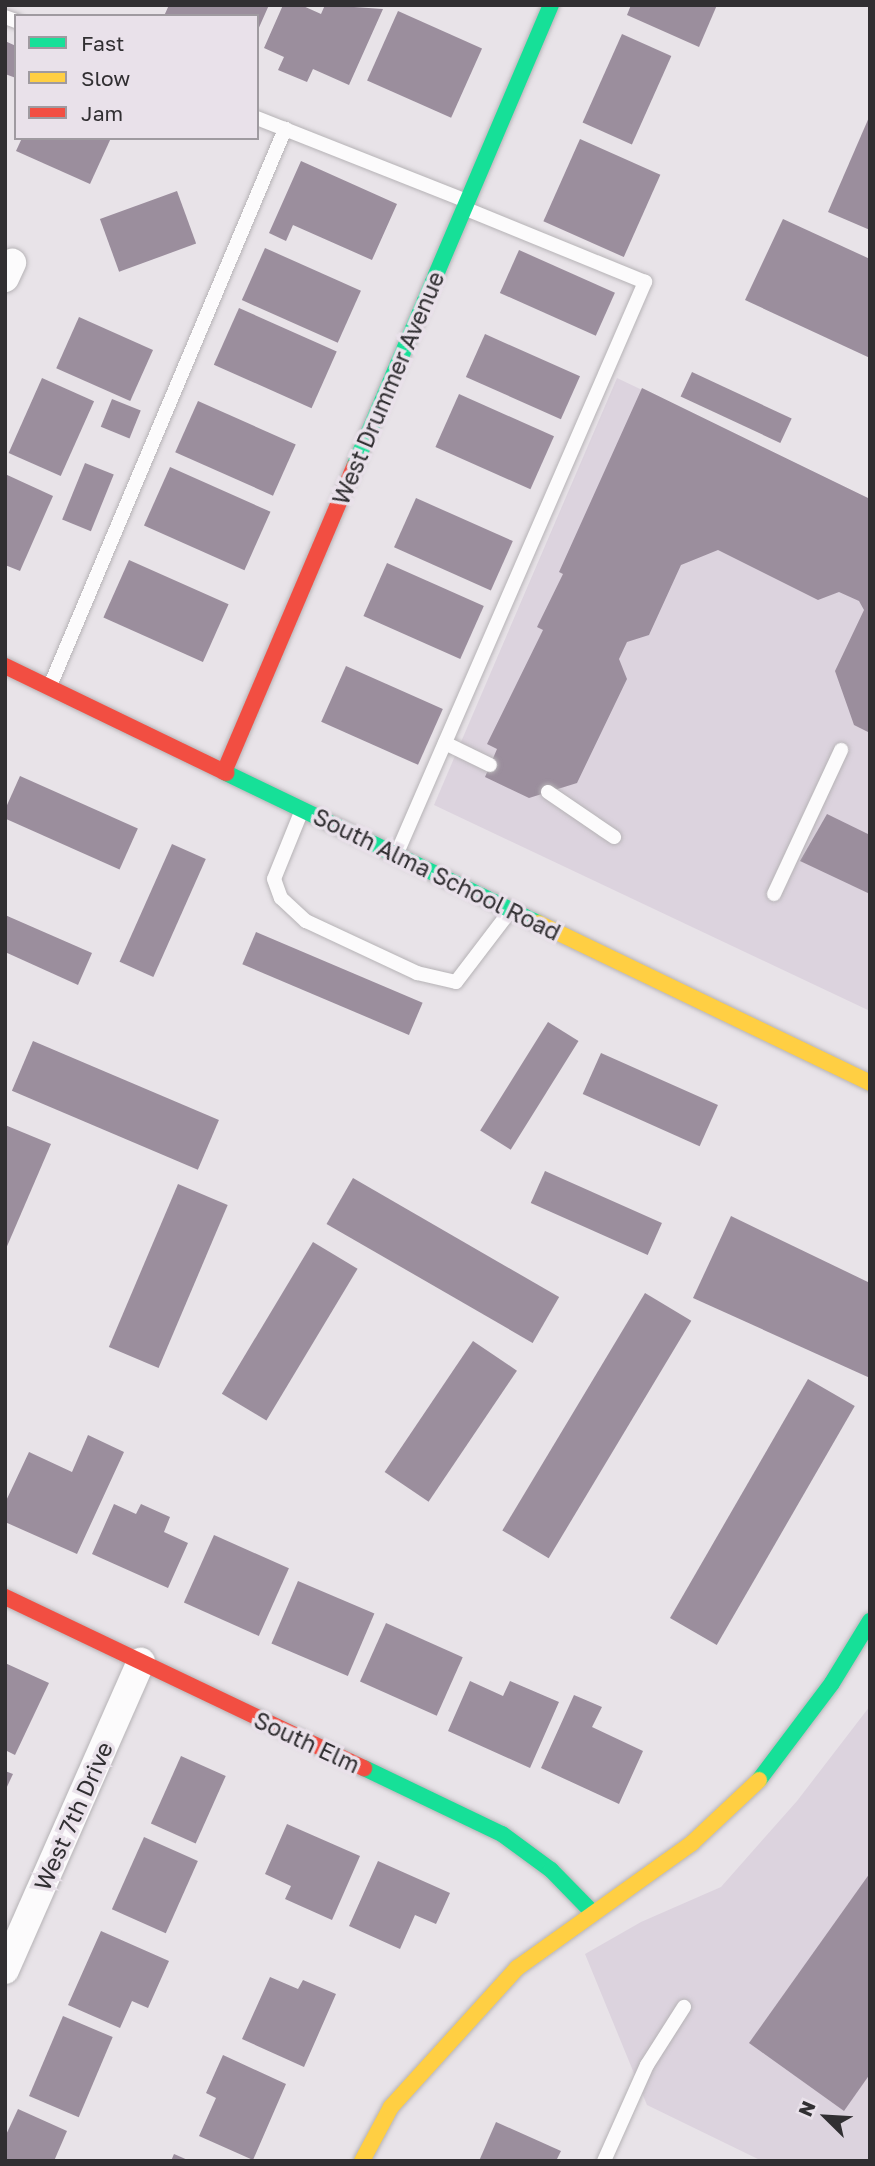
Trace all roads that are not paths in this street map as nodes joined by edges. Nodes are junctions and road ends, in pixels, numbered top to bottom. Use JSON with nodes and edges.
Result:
{"nodes":[{"id":1,"x":551,"y":5,"type":"edge"},
{"id":2,"x":259,"y":119,"type":"edge"},
{"id":3,"x":285,"y":129,"type":"junction"},
{"id":4,"x":466,"y":205,"type":"junction"},
{"id":5,"x":5,"y":666,"type":"edge"},
{"id":6,"x":50,"y":688,"type":"junction"},
{"id":7,"x":445,"y":743,"type":"junction"},
{"id":8,"x":841,"y":750,"type":"dead end"},
{"id":9,"x":490,"y":765,"type":"dead end"},
{"id":10,"x":224,"y":772,"type":"junction"},
{"id":11,"x":548,"y":792,"type":"dead end"},
{"id":12,"x":302,"y":809,"type":"junction"},
{"id":13,"x":614,"y":837,"type":"dead end"},
{"id":14,"x":397,"y":854,"type":"junction"},
{"id":15,"x":774,"y":894,"type":"dead end"},
{"id":16,"x":511,"y":910,"type":"junction"},
{"id":17,"x":870,"y":1083,"type":"edge"},
{"id":18,"x":5,"y":1597,"type":"edge"},
{"id":19,"x":870,"y":1621,"type":"edge"},
{"id":20,"x":141,"y":1662,"type":"junction"},
{"id":21,"x":592,"y":1912,"type":"junction"},
{"id":22,"x":5,"y":1970,"type":"edge"},
{"id":23,"x":684,"y":2007,"type":"dead end"},
{"id":24,"x":362,"y":2161,"type":"edge"},
{"id":25,"x":604,"y":2161,"type":"edge"}],
"edges":[{"from":1,"to":4,"type":"street","name":"West Drummer Avenue"},
{"from":2,"to":3,"type":"lane"},
{"from":3,"to":4,"type":"lane"},
{"from":3,"to":6,"type":"lane"},
{"from":4,"to":7,"type":"lane"},
{"from":4,"to":10,"type":"street","name":"West Drummer Avenue"},
{"from":5,"to":6,"type":"street","name":"South Alma School Road"},
{"from":6,"to":10,"type":"street","name":"South Alma School Road"},
{"from":7,"to":9,"type":"lane"},
{"from":7,"to":14,"type":"lane"},
{"from":8,"to":15,"type":"lane"},
{"from":10,"to":12,"type":"street","name":"South Alma School Road"},
{"from":11,"to":13,"type":"lane"},
{"from":12,"to":14,"type":"street","name":"South Alma School Road"},
{"from":12,"to":16,"type":"lane"},
{"from":14,"to":16,"type":"street","name":"South Alma School Road"},
{"from":16,"to":17,"type":"street","name":"South Alma School Road"},
{"from":18,"to":20,"type":"street","name":"South Elm"},
{"from":19,"to":21,"type":"street"},
{"from":20,"to":21,"type":"street","name":"South Elm"},
{"from":20,"to":22,"type":"street","name":"West 7th Drive"},
{"from":21,"to":24,"type":"street"},
{"from":23,"to":25,"type":"lane"}]}
